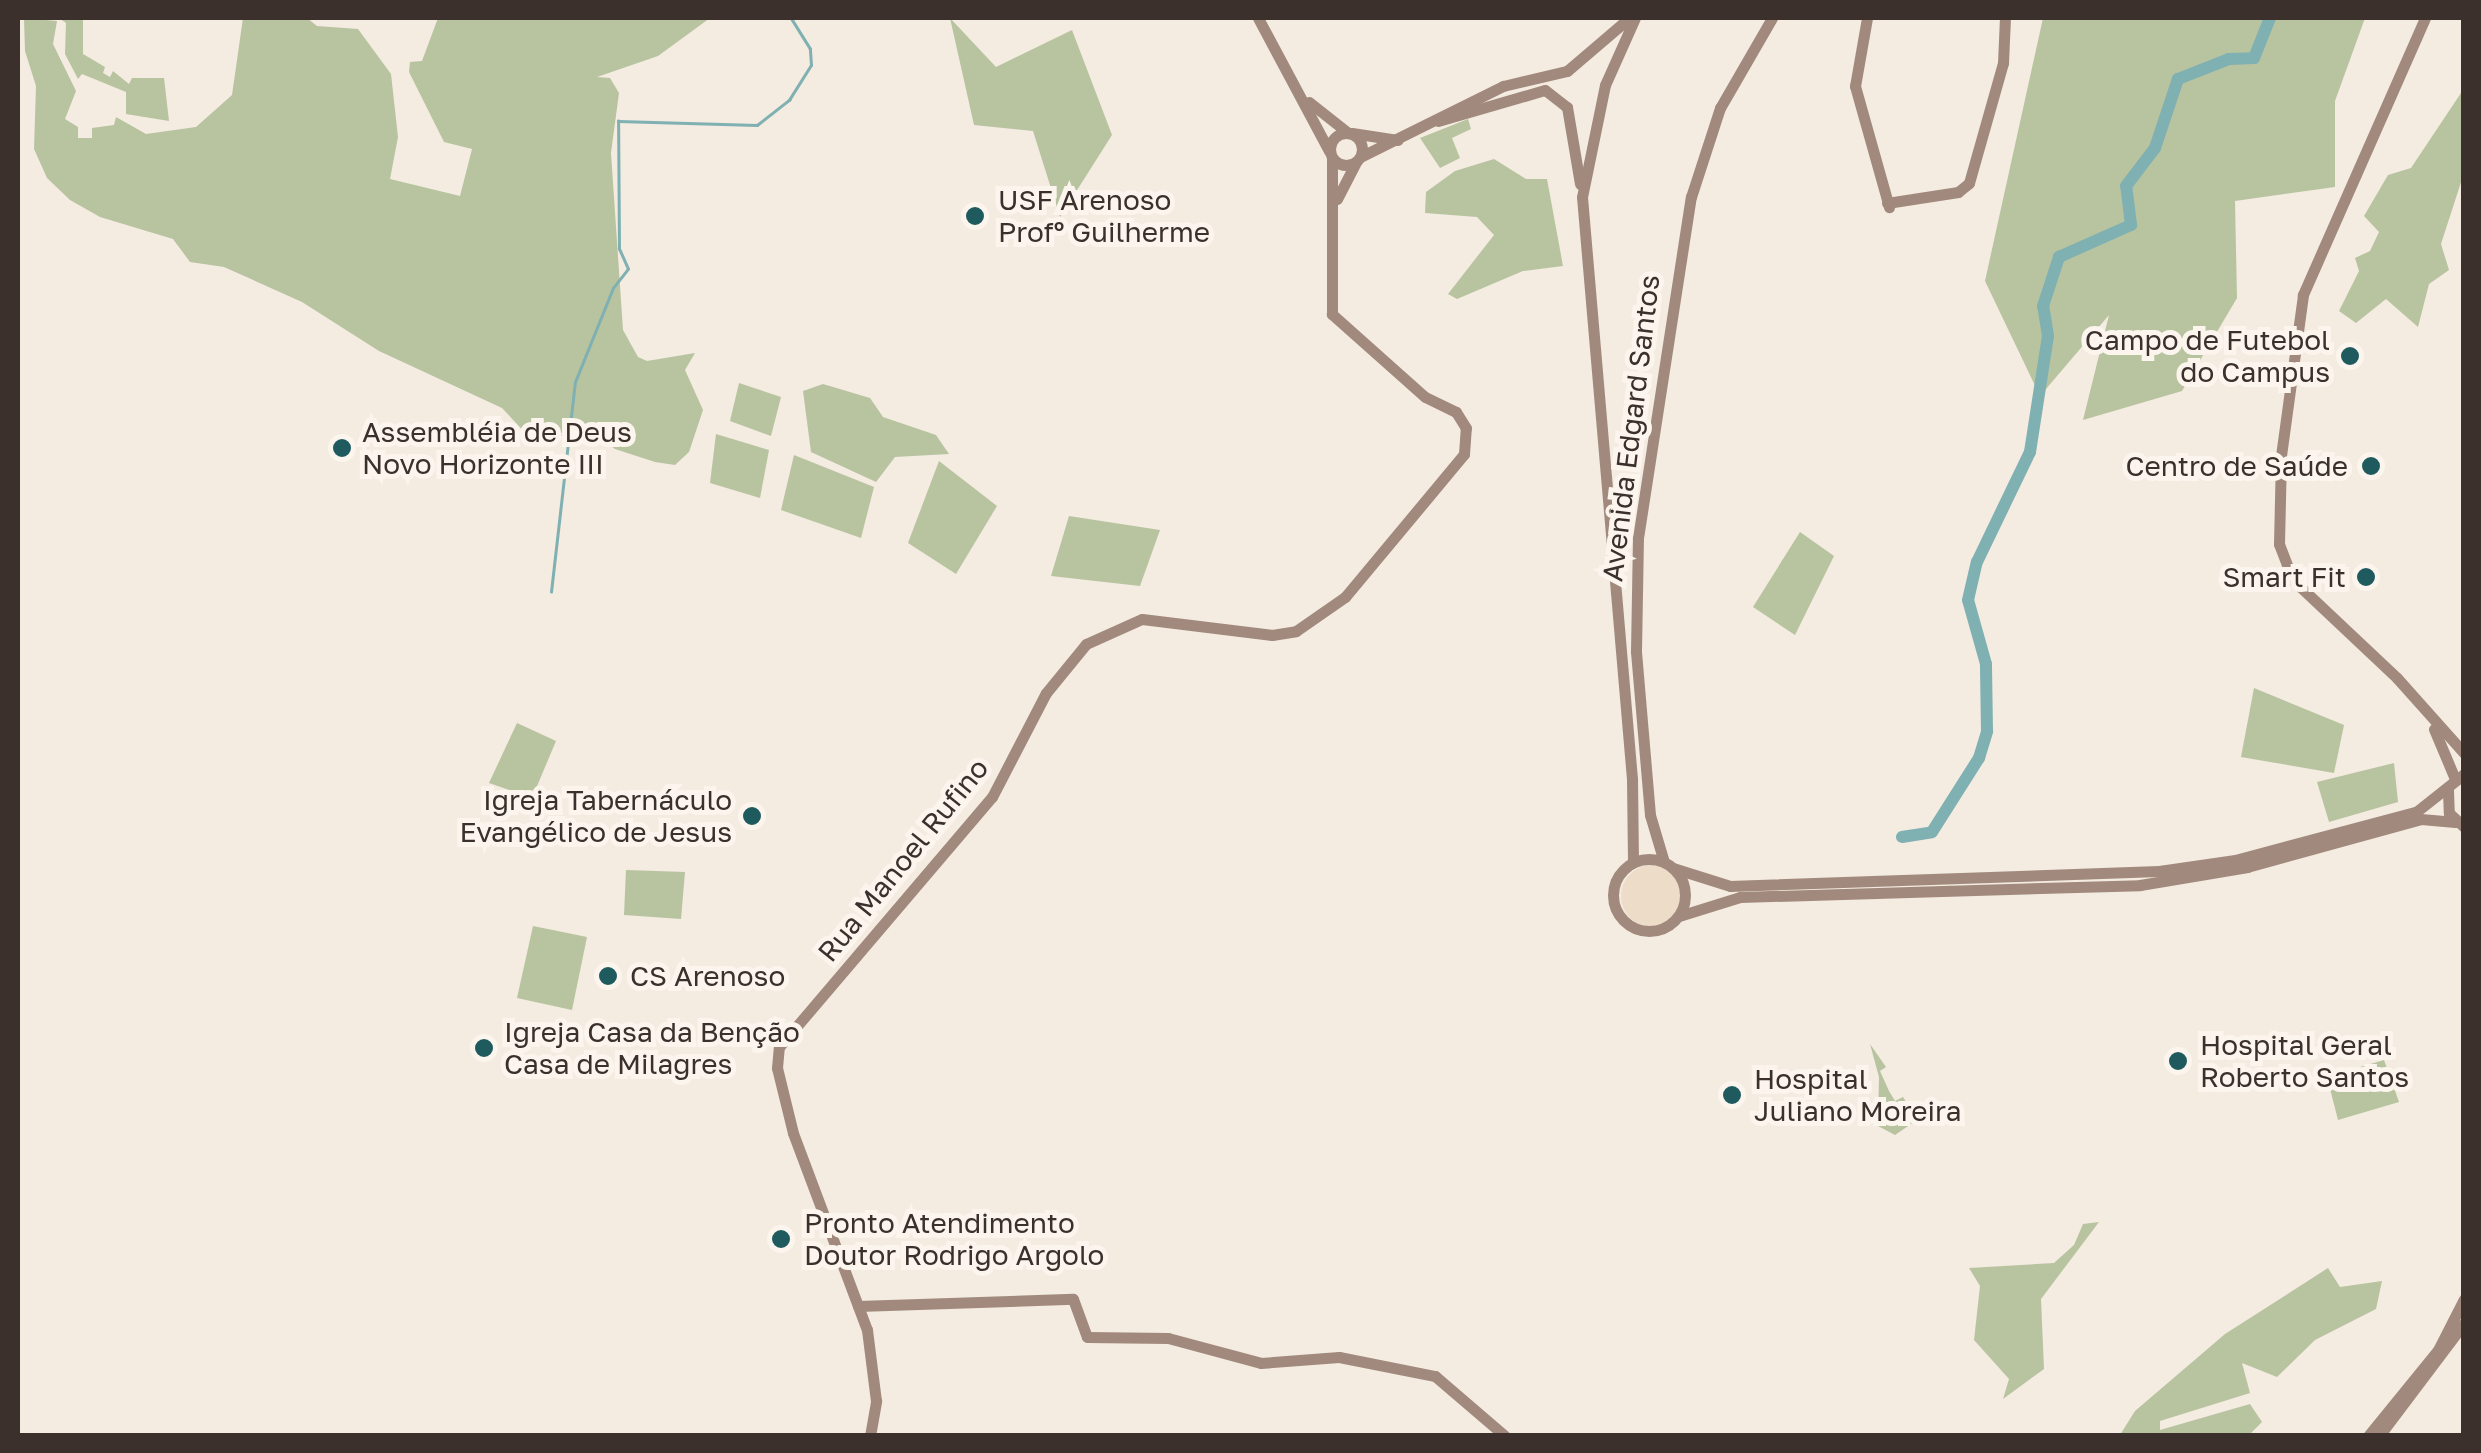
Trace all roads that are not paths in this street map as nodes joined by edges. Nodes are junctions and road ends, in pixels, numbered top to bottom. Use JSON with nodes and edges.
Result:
{"nodes":[{"id":1,"x":1258,"y":18,"type":"edge"},
{"id":2,"x":1632,"y":18,"type":"edge"},
{"id":3,"x":1772,"y":18,"type":"edge"},
{"id":4,"x":1867,"y":18,"type":"edge"},
{"id":5,"x":2005,"y":18,"type":"edge"},
{"id":6,"x":2425,"y":18,"type":"edge"},
{"id":7,"x":1297,"y":87,"type":"junction"},
{"id":8,"x":1438,"y":121,"type":"junction"},
{"id":9,"x":1349,"y":133,"type":"junction"},
{"id":10,"x":1397,"y":140,"type":"junction"},
{"id":11,"x":1331,"y":154,"type":"junction"},
{"id":12,"x":1358,"y":160,"type":"junction"},
{"id":13,"x":1582,"y":197,"type":"junction"},
{"id":14,"x":1332,"y":212,"type":"junction"},
{"id":15,"x":2429,"y":716,"type":"junction"},
{"id":16,"x":2464,"y":753,"type":"edge"},
{"id":17,"x":2455,"y":781,"type":"edge"},
{"id":18,"x":2460,"y":824,"type":"edge"},
{"id":19,"x":1658,"y":846,"type":"junction"},
{"id":20,"x":1635,"y":856,"type":"junction"},
{"id":21,"x":1669,"y":865,"type":"junction"},
{"id":22,"x":1712,"y":883,"type":"junction"},
{"id":23,"x":1706,"y":903,"type":"junction"},
{"id":24,"x":1679,"y":916,"type":"junction"},
{"id":25,"x":2464,"y":1299,"type":"edge"},
{"id":26,"x":858,"y":1306,"type":"junction"},
{"id":27,"x":2464,"y":1324,"type":"edge"},
{"id":28,"x":870,"y":1436,"type":"edge"},
{"id":29,"x":1506,"y":1436,"type":"edge"},
{"id":30,"x":2368,"y":1436,"type":"edge"},
{"id":31,"x":2379,"y":1436,"type":"edge"}],
"edges":[{"from":1,"to":7,"type":"main road"},
{"from":2,"to":8,"type":"main road"},
{"from":2,"to":13,"type":"main road","name":"Avenida Edgard Santos"},
{"from":3,"to":19,"type":"main road","name":"Avenida Edgard Santos"},
{"from":4,"to":5,"type":"main road"},
{"from":6,"to":15,"type":"main road"},
{"from":7,"to":9,"type":"main road"},
{"from":7,"to":11,"type":"main road"},
{"from":8,"to":10,"type":"main road"},
{"from":8,"to":13,"type":"main road"},
{"from":9,"to":10,"type":"main road"},
{"from":9,"to":11,"type":"main road"},
{"from":9,"to":12,"type":"main road"},
{"from":10,"to":12,"type":"main road"},
{"from":11,"to":12,"type":"main road"},
{"from":11,"to":14,"type":"main road"},
{"from":12,"to":14,"type":"main road"},
{"from":13,"to":20,"type":"main road","name":"Avenida Edgard Santos"},
{"from":14,"to":26,"type":"main road","name":"Rua Manoel Rufino"},
{"from":15,"to":16,"type":"main road"},
{"from":15,"to":17,"type":"main road"},
{"from":17,"to":18,"type":"main road"},
{"from":17,"to":22,"type":"main road"},
{"from":18,"to":23,"type":"main road"},
{"from":19,"to":20,"type":"main road"},
{"from":19,"to":21,"type":"main road","name":"Avenida Edgard Santos"},
{"from":20,"to":21,"type":"main road"},
{"from":20,"to":24,"type":"main road"},
{"from":21,"to":22,"type":"main road"},
{"from":21,"to":24,"type":"main road"},
{"from":22,"to":23,"type":"main road"},
{"from":23,"to":24,"type":"main road"},
{"from":25,"to":30,"type":"main road"},
{"from":26,"to":28,"type":"main road","name":"Rua Manoel Rufino"},
{"from":26,"to":29,"type":"main road"},
{"from":27,"to":31,"type":"main road"}]}
